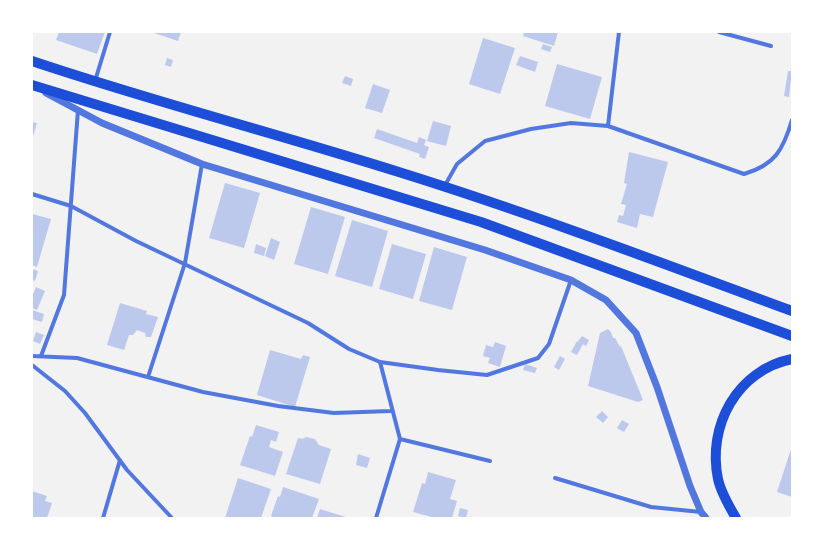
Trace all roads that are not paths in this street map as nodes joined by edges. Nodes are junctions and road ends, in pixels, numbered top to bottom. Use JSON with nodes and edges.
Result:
{"nodes":[{"id":1,"x":110,"y":32,"type":"edge"},
{"id":2,"x":619,"y":32,"type":"edge"},
{"id":3,"x":719,"y":32,"type":"edge"},
{"id":4,"x":771,"y":46,"type":"dead end"},
{"id":5,"x":32,"y":61,"type":"edge"},
{"id":6,"x":95,"y":82,"type":"junction"},
{"id":7,"x":32,"y":85,"type":"edge"},
{"id":8,"x":78,"y":110,"type":"junction"},
{"id":9,"x":792,"y":120,"type":"edge"},
{"id":10,"x":608,"y":126,"type":"junction"},
{"id":11,"x":202,"y":164,"type":"junction"},
{"id":12,"x":444,"y":187,"type":"junction"},
{"id":13,"x":32,"y":194,"type":"edge"},
{"id":14,"x":71,"y":206,"type":"junction"},
{"id":15,"x":185,"y":263,"type":"junction"},
{"id":16,"x":570,"y":280,"type":"junction"},
{"id":17,"x":792,"y":311,"type":"edge"},
{"id":18,"x":792,"y":336,"type":"edge"},
{"id":19,"x":32,"y":356,"type":"edge"},
{"id":20,"x":41,"y":356,"type":"junction"},
{"id":21,"x":792,"y":359,"type":"edge"},
{"id":22,"x":380,"y":362,"type":"junction"},
{"id":23,"x":32,"y":365,"type":"edge"},
{"id":24,"x":148,"y":377,"type":"junction"},
{"id":25,"x":391,"y":411,"type":"junction"},
{"id":26,"x":400,"y":439,"type":"junction"},
{"id":27,"x":120,"y":460,"type":"junction"},
{"id":28,"x":490,"y":461,"type":"dead end"},
{"id":29,"x":555,"y":478,"type":"dead end"},
{"id":30,"x":701,"y":512,"type":"junction"},
{"id":31,"x":103,"y":518,"type":"edge"},
{"id":32,"x":172,"y":518,"type":"edge"},
{"id":33,"x":376,"y":518,"type":"edge"},
{"id":34,"x":706,"y":518,"type":"edge"},
{"id":35,"x":736,"y":518,"type":"edge"}],
"edges":[{"from":1,"to":6,"type":"street"},
{"from":2,"to":10,"type":"street"},
{"from":3,"to":4,"type":"street"},
{"from":5,"to":6,"type":"main road"},
{"from":6,"to":12,"type":"main road"},
{"from":7,"to":8,"type":"street"},
{"from":7,"to":18,"type":"main road"},
{"from":8,"to":11,"type":"street"},
{"from":8,"to":14,"type":"street"},
{"from":9,"to":10,"type":"street"},
{"from":10,"to":12,"type":"street"},
{"from":11,"to":15,"type":"street"},
{"from":11,"to":16,"type":"street"},
{"from":12,"to":17,"type":"main road"},
{"from":13,"to":14,"type":"street"},
{"from":14,"to":15,"type":"street"},
{"from":14,"to":20,"type":"street"},
{"from":15,"to":22,"type":"street"},
{"from":15,"to":24,"type":"street"},
{"from":16,"to":22,"type":"street"},
{"from":16,"to":30,"type":"street"},
{"from":19,"to":20,"type":"street"},
{"from":20,"to":24,"type":"street"},
{"from":21,"to":35,"type":"main road"},
{"from":22,"to":25,"type":"street"},
{"from":23,"to":27,"type":"street"},
{"from":24,"to":25,"type":"street"},
{"from":25,"to":26,"type":"street"},
{"from":26,"to":28,"type":"street"},
{"from":26,"to":33,"type":"street"},
{"from":27,"to":31,"type":"street"},
{"from":27,"to":32,"type":"street"},
{"from":29,"to":30,"type":"street"},
{"from":30,"to":34,"type":"street"}]}
